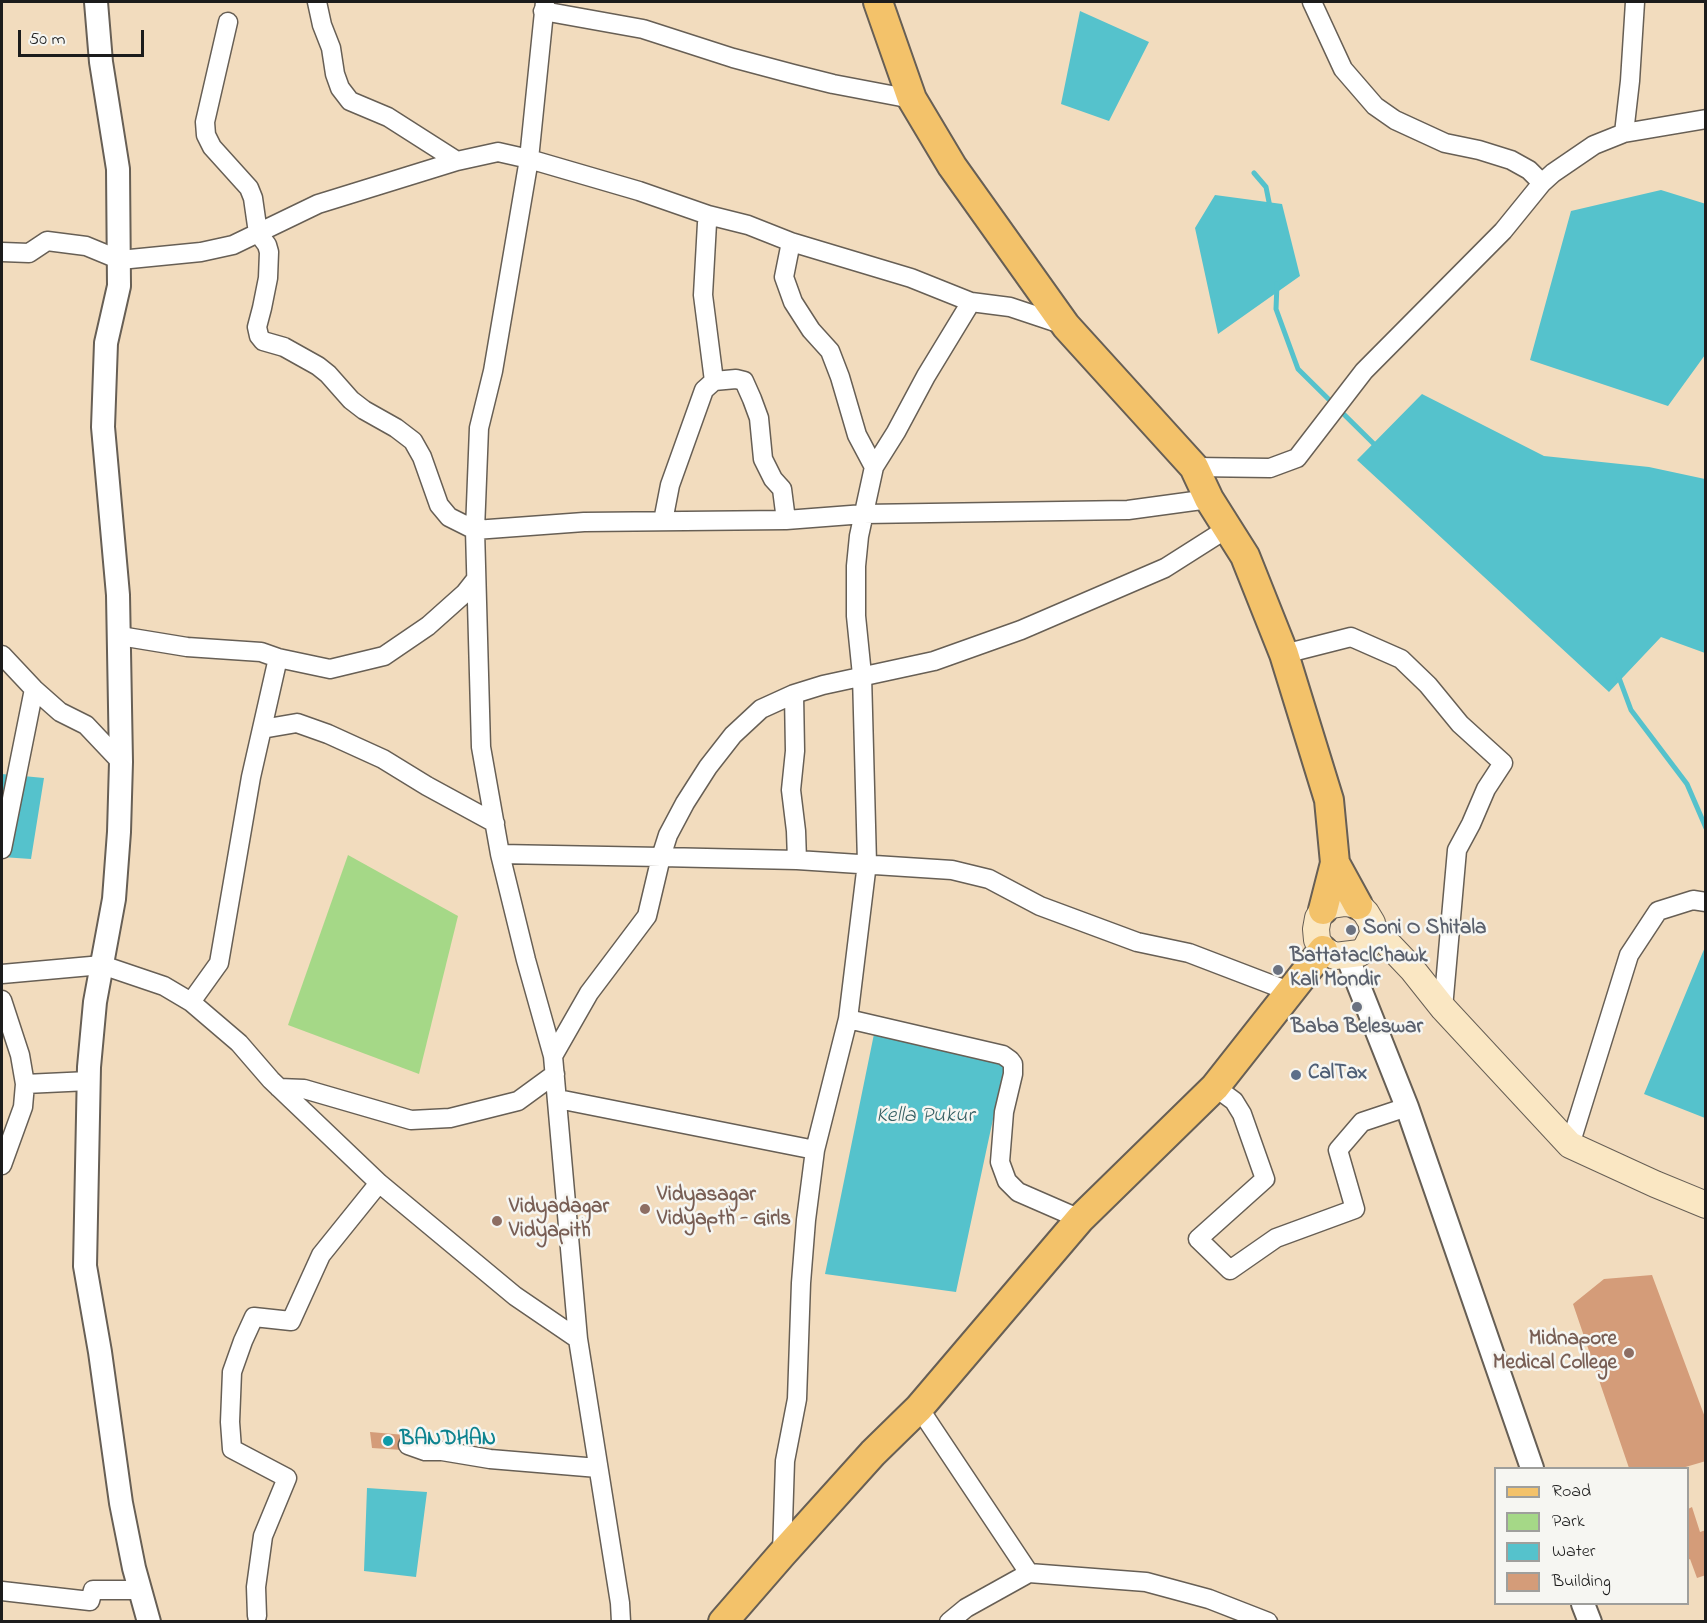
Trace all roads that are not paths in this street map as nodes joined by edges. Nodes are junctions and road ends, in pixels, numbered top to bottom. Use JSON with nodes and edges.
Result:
{"nodes":[{"id":1,"x":96,"y":2,"type":"edge"},
{"id":2,"x":317,"y":2,"type":"edge"},
{"id":3,"x":878,"y":2,"type":"edge"},
{"id":4,"x":1311,"y":2,"type":"edge"},
{"id":5,"x":1635,"y":2,"type":"edge"},
{"id":6,"x":544,"y":6,"type":"edge"},
{"id":7,"x":228,"y":22,"type":"dead end"},
{"id":8,"x":912,"y":99,"type":"junction"},
{"id":9,"x":1706,"y":119,"type":"edge"},
{"id":10,"x":1624,"y":133,"type":"junction"},
{"id":11,"x":529,"y":159,"type":"junction"},
{"id":12,"x":457,"y":161,"type":"junction"},
{"id":13,"x":1542,"y":183,"type":"junction"},
{"id":14,"x":707,"y":223,"type":"dead end"},
{"id":15,"x":258,"y":233,"type":"junction"},
{"id":16,"x":791,"y":242,"type":"junction"},
{"id":17,"x":2,"y":252,"type":"edge"},
{"id":18,"x":120,"y":260,"type":"junction"},
{"id":19,"x":971,"y":302,"type":"junction"},
{"id":20,"x":1066,"y":326,"type":"junction"},
{"id":21,"x":714,"y":381,"type":"junction"},
{"id":22,"x":874,"y":467,"type":"junction"},
{"id":23,"x":1194,"y":467,"type":"junction"},
{"id":24,"x":1209,"y":499,"type":"junction"},
{"id":25,"x":864,"y":514,"type":"junction"},
{"id":26,"x":663,"y":520,"type":"junction"},
{"id":27,"x":786,"y":520,"type":"junction"},
{"id":28,"x":1228,"y":528,"type":"junction"},
{"id":29,"x":476,"y":530,"type":"junction"},
{"id":30,"x":476,"y":579,"type":"junction"},
{"id":31,"x":120,"y":636,"type":"junction"},
{"id":32,"x":1284,"y":654,"type":"junction"},
{"id":33,"x":2,"y":655,"type":"edge"},
{"id":34,"x":278,"y":658,"type":"junction"},
{"id":35,"x":862,"y":675,"type":"junction"},
{"id":36,"x":34,"y":689,"type":"junction"},
{"id":37,"x":794,"y":694,"type":"junction"},
{"id":38,"x":262,"y":729,"type":"junction"},
{"id":39,"x":121,"y":762,"type":"junction"},
{"id":40,"x":495,"y":823,"type":"junction"},
{"id":41,"x":2,"y":849,"type":"edge"},
{"id":42,"x":500,"y":854,"type":"junction"},
{"id":43,"x":661,"y":857,"type":"junction"},
{"id":44,"x":797,"y":860,"type":"junction"},
{"id":45,"x":867,"y":863,"type":"junction"},
{"id":46,"x":1335,"y":863,"type":"junction"},
{"id":47,"x":1706,"y":902,"type":"edge"},
{"id":48,"x":1323,"y":910,"type":"junction"},
{"id":49,"x":1365,"y":916,"type":"junction"},
{"id":50,"x":1343,"y":953,"type":"junction"},
{"id":51,"x":102,"y":964,"type":"junction"},
{"id":52,"x":1412,"y":969,"type":"junction"},
{"id":53,"x":2,"y":974,"type":"edge"},
{"id":54,"x":1291,"y":992,"type":"junction"},
{"id":55,"x":2,"y":1000,"type":"edge"},
{"id":56,"x":191,"y":1002,"type":"junction"},
{"id":57,"x":1443,"y":1008,"type":"junction"},
{"id":58,"x":848,"y":1019,"type":"junction"},
{"id":59,"x":553,"y":1056,"type":"junction"},
{"id":60,"x":555,"y":1074,"type":"junction"},
{"id":61,"x":89,"y":1081,"type":"junction"},
{"id":62,"x":25,"y":1084,"type":"junction"},
{"id":63,"x":1215,"y":1087,"type":"junction"},
{"id":64,"x":279,"y":1088,"type":"junction"},
{"id":65,"x":558,"y":1099,"type":"junction"},
{"id":66,"x":1407,"y":1107,"type":"junction"},
{"id":67,"x":1570,"y":1145,"type":"junction"},
{"id":68,"x":815,"y":1150,"type":"junction"},
{"id":69,"x":3,"y":1159,"type":"edge"},
{"id":70,"x":379,"y":1183,"type":"junction"},
{"id":71,"x":1706,"y":1205,"type":"edge"},
{"id":72,"x":1080,"y":1219,"type":"junction"},
{"id":73,"x":578,"y":1339,"type":"junction"},
{"id":74,"x":919,"y":1408,"type":"junction"},
{"id":75,"x":408,"y":1445,"type":"dead end"},
{"id":76,"x":1532,"y":1467,"type":"edge"},
{"id":77,"x":598,"y":1468,"type":"junction"},
{"id":78,"x":782,"y":1554,"type":"junction"},
{"id":79,"x":1029,"y":1573,"type":"junction"},
{"id":80,"x":2,"y":1591,"type":"edge"},
{"id":81,"x":1583,"y":1605,"type":"edge"},
{"id":82,"x":145,"y":1611,"type":"edge"},
{"id":83,"x":257,"y":1616,"type":"dead end"},
{"id":84,"x":621,"y":1622,"type":"edge"},
{"id":85,"x":723,"y":1622,"type":"edge"},
{"id":86,"x":949,"y":1622,"type":"edge"},
{"id":87,"x":1268,"y":1622,"type":"edge"},
{"id":88,"x":1590,"y":1622,"type":"edge"}],
"edges":[{"from":1,"to":18,"type":"street"},
{"from":2,"to":12,"type":"street"},
{"from":3,"to":8,"type":"main road"},
{"from":4,"to":13,"type":"street"},
{"from":5,"to":10,"type":"street"},
{"from":6,"to":8,"type":"street"},
{"from":6,"to":11,"type":"street"},
{"from":7,"to":15,"type":"street"},
{"from":8,"to":20,"type":"main road"},
{"from":9,"to":10,"type":"street"},
{"from":10,"to":13,"type":"street"},
{"from":11,"to":12,"type":"street"},
{"from":11,"to":16,"type":"street"},
{"from":11,"to":29,"type":"street"},
{"from":12,"to":15,"type":"street"},
{"from":13,"to":23,"type":"street"},
{"from":14,"to":21,"type":"street"},
{"from":15,"to":18,"type":"street"},
{"from":15,"to":29,"type":"street"},
{"from":16,"to":19,"type":"street"},
{"from":16,"to":22,"type":"street"},
{"from":17,"to":18,"type":"street"},
{"from":18,"to":31,"type":"street"},
{"from":19,"to":20,"type":"street"},
{"from":19,"to":22,"type":"street"},
{"from":20,"to":23,"type":"main road"},
{"from":21,"to":26,"type":"street"},
{"from":21,"to":27,"type":"street"},
{"from":22,"to":25,"type":"street"},
{"from":23,"to":24,"type":"main road"},
{"from":24,"to":25,"type":"street"},
{"from":24,"to":28,"type":"main road"},
{"from":25,"to":27,"type":"street"},
{"from":25,"to":35,"type":"street"},
{"from":26,"to":27,"type":"street"},
{"from":26,"to":29,"type":"street"},
{"from":28,"to":32,"type":"main road"},
{"from":28,"to":35,"type":"street"},
{"from":29,"to":30,"type":"street"},
{"from":30,"to":34,"type":"street"},
{"from":30,"to":40,"type":"street"},
{"from":31,"to":34,"type":"street"},
{"from":31,"to":39,"type":"street"},
{"from":32,"to":46,"type":"main road"},
{"from":32,"to":57,"type":"street"},
{"from":33,"to":36,"type":"street"},
{"from":34,"to":38,"type":"street"},
{"from":35,"to":37,"type":"street"},
{"from":35,"to":45,"type":"street"},
{"from":36,"to":39,"type":"street"},
{"from":36,"to":41,"type":"street"},
{"from":37,"to":43,"type":"street"},
{"from":37,"to":44,"type":"street"},
{"from":38,"to":40,"type":"street"},
{"from":38,"to":56,"type":"street"},
{"from":39,"to":51,"type":"street"},
{"from":40,"to":42,"type":"street"},
{"from":42,"to":43,"type":"street"},
{"from":42,"to":59,"type":"street"},
{"from":43,"to":44,"type":"street"},
{"from":43,"to":59,"type":"street"},
{"from":44,"to":45,"type":"street"},
{"from":45,"to":54,"type":"street"},
{"from":45,"to":58,"type":"street"},
{"from":46,"to":48,"type":"main road"},
{"from":46,"to":49,"type":"main road"},
{"from":47,"to":67,"type":"street"},
{"from":48,"to":49,"type":"main road"},
{"from":48,"to":50,"type":"main road"},
{"from":49,"to":50,"type":"main road"},
{"from":49,"to":52,"type":"main road"},
{"from":50,"to":52,"type":"main road"},
{"from":50,"to":54,"type":"main road"},
{"from":50,"to":66,"type":"street"},
{"from":51,"to":53,"type":"street"},
{"from":51,"to":56,"type":"street"},
{"from":51,"to":61,"type":"street"},
{"from":52,"to":57,"type":"main road"},
{"from":54,"to":63,"type":"main road"},
{"from":55,"to":62,"type":"street"},
{"from":56,"to":64,"type":"street"},
{"from":57,"to":67,"type":"main road"},
{"from":58,"to":68,"type":"street"},
{"from":58,"to":72,"type":"street"},
{"from":59,"to":60,"type":"street"},
{"from":60,"to":64,"type":"street"},
{"from":60,"to":65,"type":"street"},
{"from":61,"to":62,"type":"street"},
{"from":61,"to":82,"type":"street"},
{"from":62,"to":69,"type":"street"},
{"from":63,"to":66,"type":"street"},
{"from":63,"to":72,"type":"main road"},
{"from":64,"to":70,"type":"street"},
{"from":65,"to":68,"type":"street"},
{"from":65,"to":73,"type":"street"},
{"from":66,"to":76,"type":"street"},
{"from":67,"to":71,"type":"main road"},
{"from":68,"to":78,"type":"street"},
{"from":70,"to":73,"type":"street"},
{"from":70,"to":83,"type":"street"},
{"from":72,"to":74,"type":"main road"},
{"from":73,"to":77,"type":"street"},
{"from":74,"to":78,"type":"main road"},
{"from":74,"to":79,"type":"street"},
{"from":75,"to":77,"type":"street"},
{"from":77,"to":84,"type":"street"},
{"from":78,"to":85,"type":"main road"},
{"from":79,"to":86,"type":"street"},
{"from":79,"to":87,"type":"street"},
{"from":80,"to":82,"type":"street"},
{"from":81,"to":88,"type":"street"}]}
